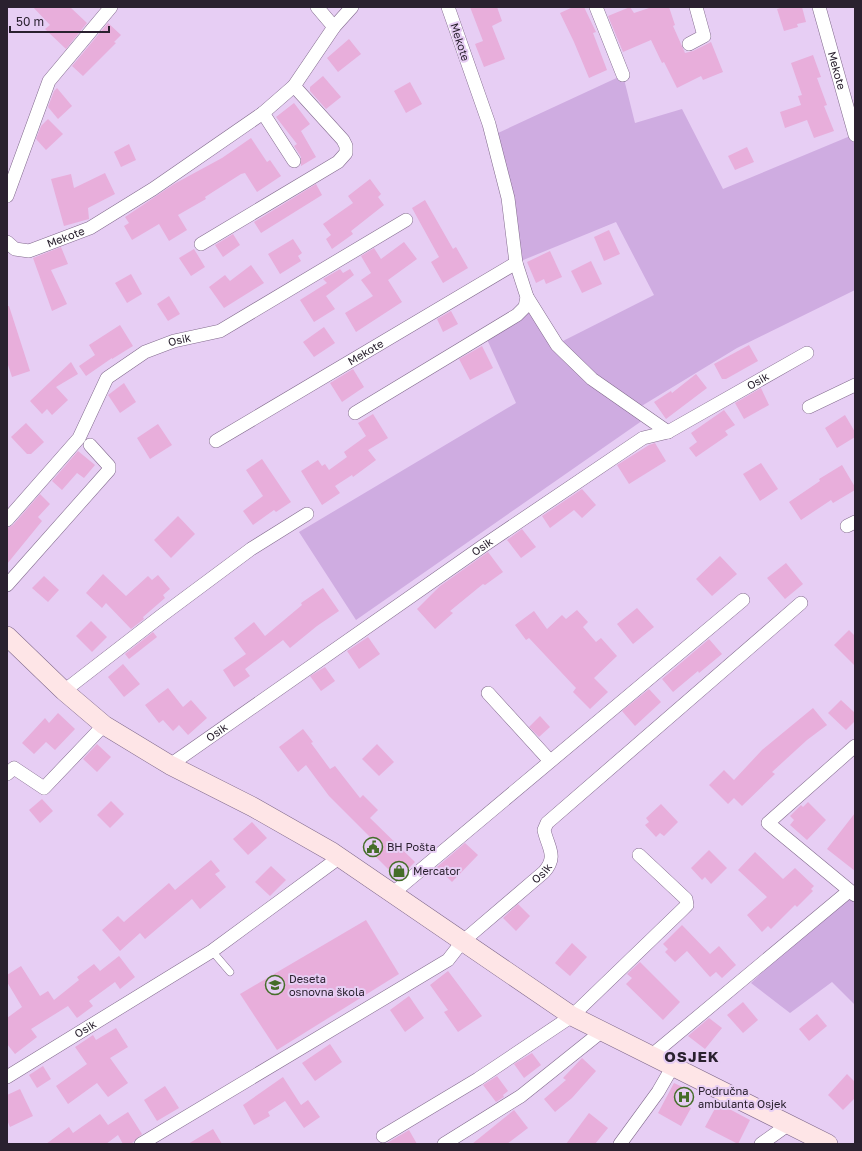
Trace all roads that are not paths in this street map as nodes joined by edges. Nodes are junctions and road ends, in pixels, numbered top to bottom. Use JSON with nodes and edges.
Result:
{"nodes":[{"id":1,"x":112,"y":7,"type":"edge"},
{"id":2,"x":316,"y":7,"type":"edge"},
{"id":3,"x":352,"y":7,"type":"edge"},
{"id":4,"x":448,"y":7,"type":"edge"},
{"id":5,"x":596,"y":7,"type":"edge"},
{"id":6,"x":696,"y":7,"type":"edge"},
{"id":7,"x":819,"y":7,"type":"edge"},
{"id":8,"x":334,"y":27,"type":"junction"},
{"id":9,"x":689,"y":44,"type":"dead end"},
{"id":10,"x":623,"y":75,"type":"dead end"},
{"id":11,"x":294,"y":86,"type":"junction"},
{"id":12,"x":263,"y":113,"type":"junction"},
{"id":13,"x":855,"y":134,"type":"edge"},
{"id":14,"x":294,"y":161,"type":"dead end"},
{"id":15,"x":7,"y":196,"type":"edge"},
{"id":16,"x":406,"y":220,"type":"dead end"},
{"id":17,"x":7,"y":242,"type":"edge"},
{"id":18,"x":201,"y":244,"type":"dead end"},
{"id":19,"x":516,"y":263,"type":"junction"},
{"id":20,"x":528,"y":298,"type":"junction"},
{"id":21,"x":807,"y":353,"type":"dead end"},
{"id":22,"x":855,"y":385,"type":"edge"},
{"id":23,"x":810,"y":407,"type":"dead end"},
{"id":24,"x":355,"y":414,"type":"dead end"},
{"id":25,"x":668,"y":432,"type":"junction"},
{"id":26,"x":216,"y":441,"type":"dead end"},
{"id":27,"x":90,"y":445,"type":"dead end"},
{"id":28,"x":307,"y":514,"type":"dead end"},
{"id":29,"x":7,"y":520,"type":"edge"},
{"id":30,"x":7,"y":585,"type":"edge"},
{"id":31,"x":743,"y":600,"type":"dead end"},
{"id":32,"x":801,"y":604,"type":"dead end"},
{"id":33,"x":7,"y":636,"type":"edge"},
{"id":34,"x":64,"y":692,"type":"junction"},
{"id":35,"x":488,"y":693,"type":"dead end"},
{"id":36,"x":104,"y":725,"type":"junction"},
{"id":37,"x":855,"y":746,"type":"edge"},
{"id":38,"x":550,"y":761,"type":"junction"},
{"id":39,"x":170,"y":765,"type":"junction"},
{"id":40,"x":9,"y":768,"type":"edge"},
{"id":41,"x":639,"y":855,"type":"dead end"},
{"id":42,"x":340,"y":857,"type":"junction"},
{"id":43,"x":852,"y":893,"type":"edge"},
{"id":44,"x":392,"y":894,"type":"junction"},
{"id":45,"x":462,"y":942,"type":"junction"},
{"id":46,"x":212,"y":951,"type":"junction"},
{"id":47,"x":230,"y":972,"type":"dead end"},
{"id":48,"x":572,"y":1016,"type":"junction"},
{"id":49,"x":601,"y":1032,"type":"junction"},
{"id":50,"x":652,"y":1054,"type":"junction"},
{"id":51,"x":673,"y":1066,"type":"junction"},
{"id":52,"x":7,"y":1078,"type":"edge"},
{"id":53,"x":789,"y":1124,"type":"junction"},
{"id":54,"x":383,"y":1136,"type":"dead end"},
{"id":55,"x":141,"y":1144,"type":"edge"},
{"id":56,"x":444,"y":1144,"type":"edge"},
{"id":57,"x":620,"y":1144,"type":"edge"},
{"id":58,"x":762,"y":1144,"type":"edge"},
{"id":59,"x":828,"y":1144,"type":"edge"}],
"edges":[{"from":1,"to":15,"type":"street"},
{"from":2,"to":8,"type":"street"},
{"from":3,"to":8,"type":"street","name":"Mekote"},
{"from":4,"to":19,"type":"street","name":"Mekote"},
{"from":5,"to":10,"type":"street"},
{"from":6,"to":9,"type":"street"},
{"from":7,"to":13,"type":"street","name":"Mekote"},
{"from":8,"to":11,"type":"street","name":"Mekote"},
{"from":11,"to":12,"type":"street","name":"Mekote"},
{"from":11,"to":18,"type":"street"},
{"from":12,"to":14,"type":"street"},
{"from":12,"to":17,"type":"street","name":"Mekote"},
{"from":16,"to":29,"type":"street","name":"Osik"},
{"from":19,"to":20,"type":"street","name":"Mekote"},
{"from":19,"to":26,"type":"street","name":"Mekote"},
{"from":20,"to":24,"type":"street"},
{"from":20,"to":25,"type":"street","name":"Mekote"},
{"from":21,"to":25,"type":"street","name":"Osik"},
{"from":22,"to":23,"type":"street"},
{"from":25,"to":39,"type":"street","name":"Osik"},
{"from":27,"to":30,"type":"street"},
{"from":28,"to":34,"type":"street"},
{"from":31,"to":38,"type":"street"},
{"from":32,"to":45,"type":"street","name":"Osik"},
{"from":33,"to":34,"type":"main road"},
{"from":34,"to":36,"type":"main road"},
{"from":35,"to":38,"type":"street"},
{"from":36,"to":39,"type":"main road"},
{"from":36,"to":40,"type":"street"},
{"from":37,"to":43,"type":"street"},
{"from":38,"to":44,"type":"street"},
{"from":39,"to":42,"type":"main road"},
{"from":41,"to":48,"type":"street"},
{"from":42,"to":44,"type":"main road"},
{"from":42,"to":46,"type":"street","name":"Osik"},
{"from":43,"to":50,"type":"street"},
{"from":44,"to":45,"type":"main road"},
{"from":45,"to":48,"type":"main road"},
{"from":45,"to":55,"type":"street","name":"Osik"},
{"from":46,"to":47,"type":"lane"},
{"from":46,"to":52,"type":"street","name":"Osik"},
{"from":48,"to":49,"type":"main road"},
{"from":48,"to":54,"type":"street"},
{"from":49,"to":50,"type":"main road"},
{"from":49,"to":56,"type":"street"},
{"from":50,"to":51,"type":"main road"},
{"from":51,"to":53,"type":"main road"},
{"from":51,"to":57,"type":"street"},
{"from":53,"to":58,"type":"street"},
{"from":53,"to":59,"type":"main road"}]}
